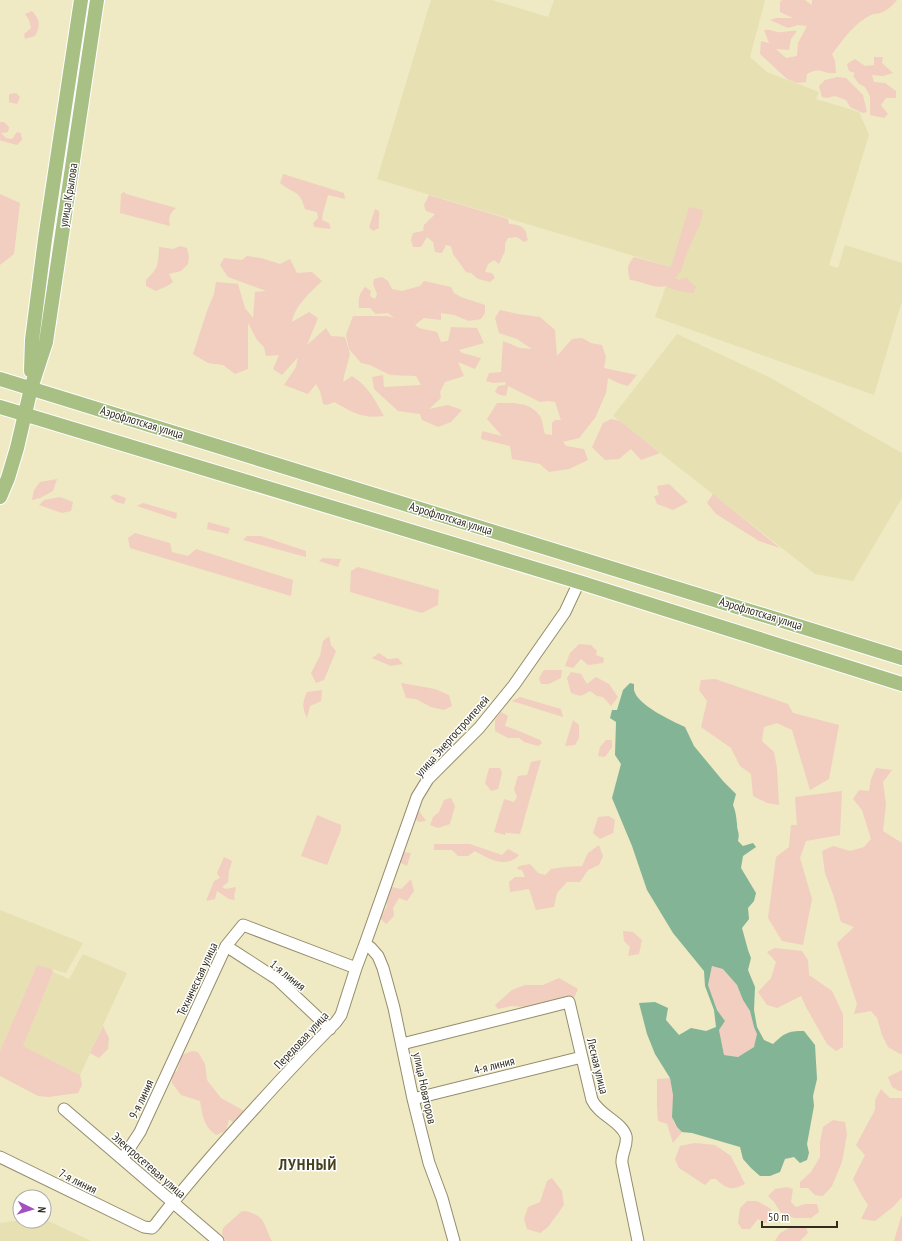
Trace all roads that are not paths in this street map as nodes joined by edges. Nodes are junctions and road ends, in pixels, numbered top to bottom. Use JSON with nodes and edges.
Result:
{"nodes":[{"id":1,"x":81,"y":0,"type":"edge"},
{"id":2,"x":97,"y":0,"type":"edge"},
{"id":3,"x":0,"y":379,"type":"edge"},
{"id":4,"x":30,"y":388,"type":"junction"},
{"id":5,"x":0,"y":407,"type":"edge"},
{"id":6,"x":25,"y":415,"type":"junction"},
{"id":7,"x":0,"y":497,"type":"edge"},
{"id":8,"x":578,"y":582,"type":"junction"},
{"id":9,"x":902,"y":658,"type":"edge"},
{"id":10,"x":902,"y":684,"type":"edge"},
{"id":11,"x":365,"y":944,"type":"junction"},
{"id":12,"x":226,"y":946,"type":"junction"},
{"id":13,"x":356,"y":968,"type":"junction"},
{"id":14,"x":330,"y":1029,"type":"junction"},
{"id":15,"x":402,"y":1044,"type":"junction"},
{"id":16,"x":180,"y":1047,"type":"joint"},
{"id":17,"x":582,"y":1057,"type":"junction"},
{"id":18,"x":413,"y":1099,"type":"junction"},
{"id":19,"x":64,"y":1109,"type":"dead end"},
{"id":20,"x":0,"y":1157,"type":"edge"},
{"id":21,"x":123,"y":1158,"type":"junction"},
{"id":22,"x":172,"y":1203,"type":"junction"},
{"id":23,"x":218,"y":1241,"type":"edge"},
{"id":24,"x":454,"y":1241,"type":"edge"},
{"id":25,"x":638,"y":1241,"type":"edge"}],
"edges":[{"from":1,"to":4,"type":"main road","name":"улица Крылова"},
{"from":2,"to":4,"type":"main road","name":"улица Крылова"},
{"from":3,"to":4,"type":"main road","name":"Аэрофлотская улица"},
{"from":4,"to":6,"type":"main road","name":"улица Крылова"},
{"from":4,"to":9,"type":"main road","name":"Аэрофлотская улица"},
{"from":5,"to":6,"type":"main road","name":"Аэрофлотская улица"},
{"from":6,"to":7,"type":"main road","name":"улица Крылова"},
{"from":6,"to":8,"type":"main road","name":"Аэрофлотская улица"},
{"from":8,"to":10,"type":"main road","name":"Аэрофлотская улица"},
{"from":8,"to":11,"type":"street","name":"улица Энергостроителей"},
{"from":11,"to":13,"type":"street","name":"улица Энергостроителей"},
{"from":11,"to":15,"type":"street","name":"улица Новаторов"},
{"from":12,"to":13,"type":"street","name":"Техническая улица"},
{"from":12,"to":14,"type":"street","name":"1-я линия"},
{"from":12,"to":16,"type":"street","name":"Техническая улица"},
{"from":13,"to":14,"type":"street","name":"Передовая улица"},
{"from":14,"to":22,"type":"street","name":"Передовая улица"},
{"from":15,"to":17,"type":"street","name":"Лесная улица"},
{"from":15,"to":18,"type":"street","name":"улица Новаторов"},
{"from":16,"to":21,"type":"street","name":"9-я линия"},
{"from":17,"to":18,"type":"street","name":"4-я линия"},
{"from":17,"to":25,"type":"street","name":"Лесная улица"},
{"from":18,"to":24,"type":"street","name":"улица Новаторов"},
{"from":19,"to":21,"type":"street","name":"Электросетевая улица"},
{"from":20,"to":22,"type":"street","name":"7-я линия"},
{"from":21,"to":22,"type":"street","name":"Электросетевая улица"},
{"from":22,"to":23,"type":"street","name":"Электросетевая улица"}]}
